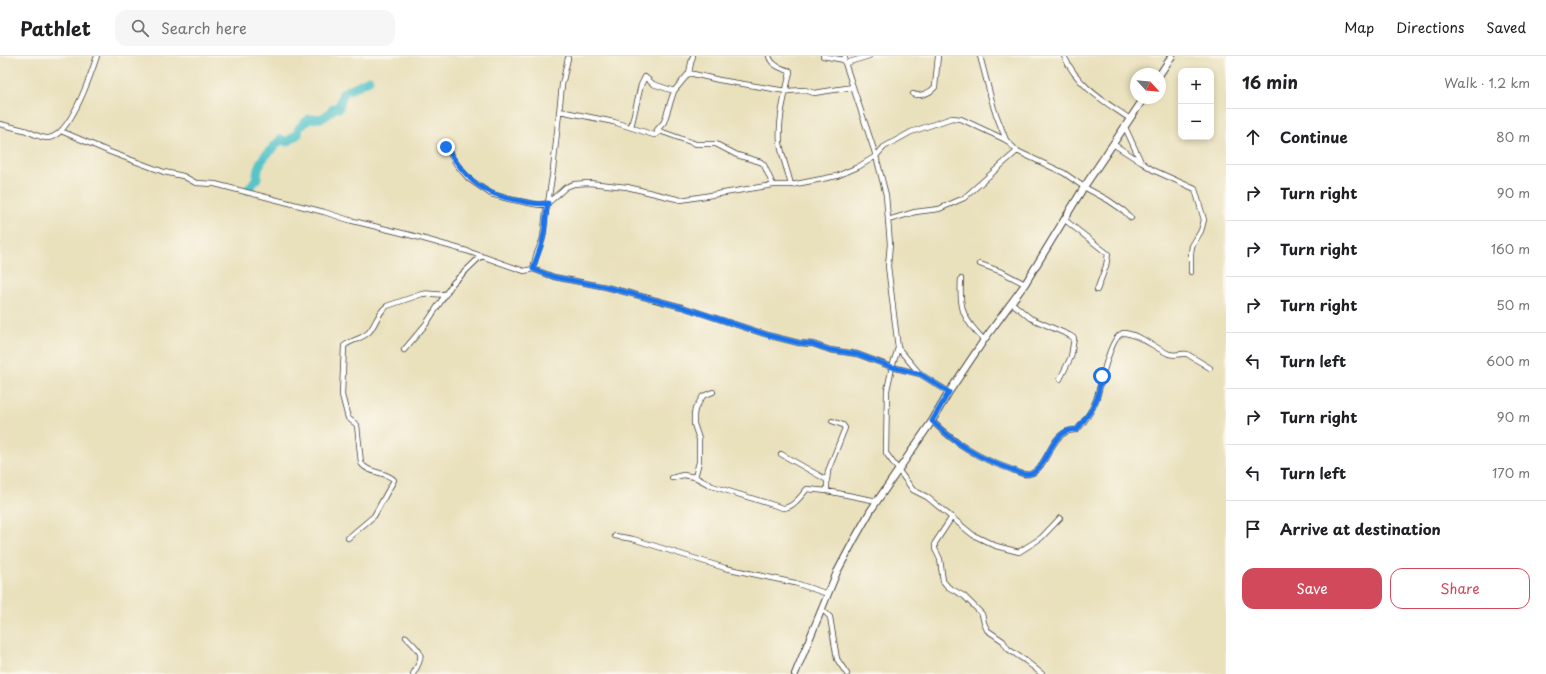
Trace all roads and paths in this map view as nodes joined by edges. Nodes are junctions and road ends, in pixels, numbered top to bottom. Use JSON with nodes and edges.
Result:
{"nodes":[{"id":1,"x":97,"y":56,"type":"edge"},
{"id":2,"x":694,"y":56,"type":"edge"},
{"id":3,"x":769,"y":56,"type":"edge"},
{"id":4,"x":823,"y":56,"type":"edge"},
{"id":5,"x":869,"y":56,"type":"edge"},
{"id":6,"x":938,"y":56,"type":"edge"},
{"id":7,"x":980,"y":56,"type":"edge"},
{"id":8,"x":1064,"y":56,"type":"edge"},
{"id":9,"x":1172,"y":56,"type":"edge"},
{"id":10,"x":568,"y":58,"type":"dead end"},
{"id":11,"x":845,"y":60,"type":"edge"},
{"id":12,"x":1164,"y":68,"type":"edge"},
{"id":13,"x":690,"y":73,"type":"junction"},
{"id":14,"x":853,"y":87,"type":"junction"},
{"id":15,"x":674,"y":91,"type":"junction"},
{"id":16,"x":786,"y":91,"type":"junction"},
{"id":17,"x":913,"y":94,"type":"dead end"},
{"id":18,"x":1140,"y":104,"type":"edge"},
{"id":19,"x":560,"y":112,"type":"junction"},
{"id":20,"x":1130,"y":119,"type":"junction"},
{"id":21,"x":0,"y":124,"type":"edge"},
{"id":22,"x":631,"y":127,"type":"junction"},
{"id":23,"x":1125,"y":127,"type":"junction"},
{"id":24,"x":657,"y":130,"type":"junction"},
{"id":25,"x":61,"y":131,"type":"junction"},
{"id":26,"x":1006,"y":140,"type":"junction"},
{"id":27,"x":1113,"y":144,"type":"junction"},
{"id":28,"x":446,"y":147,"type":"dead end"},
{"id":29,"x":1017,"y":151,"type":"junction"},
{"id":30,"x":876,"y":156,"type":"junction"},
{"id":31,"x":1141,"y":162,"type":"junction"},
{"id":32,"x":792,"y":185,"type":"junction"},
{"id":33,"x":773,"y":186,"type":"junction"},
{"id":34,"x":1084,"y":187,"type":"junction"},
{"id":35,"x":548,"y":203,"type":"junction"},
{"id":36,"x":1131,"y":218,"type":"dead end"},
{"id":37,"x":888,"y":220,"type":"junction"},
{"id":38,"x":1065,"y":220,"type":"junction"},
{"id":39,"x":481,"y":256,"type":"junction"},
{"id":40,"x":980,"y":264,"type":"dead end"},
{"id":41,"x":533,"y":269,"type":"junction"},
{"id":42,"x":1191,"y":272,"type":"dead end"},
{"id":43,"x":961,"y":279,"type":"dead end"},
{"id":44,"x":1025,"y":284,"type":"junction"},
{"id":45,"x":1097,"y":290,"type":"dead end"},
{"id":46,"x":447,"y":293,"type":"junction"},
{"id":47,"x":1012,"y":303,"type":"junction"},
{"id":48,"x":984,"y":340,"type":"junction"},
{"id":49,"x":898,"y":348,"type":"junction"},
{"id":50,"x":404,"y":350,"type":"dead end"},
{"id":51,"x":892,"y":367,"type":"junction"},
{"id":52,"x":1210,"y":368,"type":"dead end"},
{"id":53,"x":920,"y":374,"type":"junction"},
{"id":54,"x":1060,"y":379,"type":"dead end"},
{"id":55,"x":713,"y":392,"type":"dead end"},
{"id":56,"x":949,"y":392,"type":"junction"},
{"id":57,"x":832,"y":421,"type":"dead end"},
{"id":58,"x":932,"y":421,"type":"junction"},
{"id":59,"x":781,"y":454,"type":"dead end"},
{"id":60,"x":899,"y":471,"type":"junction"},
{"id":61,"x":695,"y":477,"type":"junction"},
{"id":62,"x":672,"y":478,"type":"dead end"},
{"id":63,"x":827,"y":480,"type":"junction"},
{"id":64,"x":827,"y":491,"type":"junction"},
{"id":65,"x":877,"y":501,"type":"junction"},
{"id":66,"x":952,"y":517,"type":"junction"},
{"id":67,"x":1060,"y":518,"type":"dead end"},
{"id":68,"x":615,"y":536,"type":"dead end"},
{"id":69,"x":348,"y":538,"type":"dead end"},
{"id":70,"x":828,"y":594,"type":"junction"},
{"id":71,"x":822,"y":609,"type":"junction"},
{"id":72,"x":406,"y":637,"type":"dead end"},
{"id":73,"x":413,"y":674,"type":"edge"},
{"id":74,"x":795,"y":674,"type":"edge"},
{"id":75,"x":846,"y":674,"type":"edge"},
{"id":76,"x":1042,"y":674,"type":"edge"}],
"edges":[{"from":1,"to":25,"type":"street"},
{"from":2,"to":13,"type":"street"},
{"from":3,"to":16,"type":"street"},
{"from":4,"to":11,"type":"street"},
{"from":5,"to":11,"type":"street"},
{"from":6,"to":17,"type":"street"},
{"from":7,"to":26,"type":"street"},
{"from":8,"to":20,"type":"street"},
{"from":9,"to":12,"type":"street"},
{"from":10,"to":19,"type":"street"},
{"from":11,"to":14,"type":"street"},
{"from":13,"to":15,"type":"street"},
{"from":13,"to":16,"type":"street"},
{"from":14,"to":16,"type":"street"},
{"from":14,"to":30,"type":"street"},
{"from":15,"to":22,"type":"street"},
{"from":15,"to":24,"type":"street"},
{"from":16,"to":32,"type":"street"},
{"from":18,"to":20,"type":"street"},
{"from":19,"to":22,"type":"street"},
{"from":19,"to":35,"type":"street"},
{"from":20,"to":23,"type":"street"},
{"from":21,"to":25,"type":"street"},
{"from":22,"to":24,"type":"street"},
{"from":23,"to":27,"type":"street"},
{"from":23,"to":31,"type":"street"},
{"from":24,"to":33,"type":"street"},
{"from":25,"to":39,"type":"street"},
{"from":26,"to":29,"type":"street"},
{"from":26,"to":30,"type":"street"},
{"from":27,"to":31,"type":"street"},
{"from":27,"to":34,"type":"street"},
{"from":28,"to":35,"type":"street"},
{"from":29,"to":34,"type":"street"},
{"from":29,"to":37,"type":"street"},
{"from":30,"to":32,"type":"street"},
{"from":30,"to":37,"type":"street"},
{"from":31,"to":42,"type":"street"},
{"from":32,"to":33,"type":"street"},
{"from":33,"to":35,"type":"street"},
{"from":34,"to":36,"type":"street"},
{"from":34,"to":38,"type":"street"},
{"from":35,"to":41,"type":"street"},
{"from":37,"to":49,"type":"street"},
{"from":38,"to":44,"type":"street"},
{"from":38,"to":45,"type":"street"},
{"from":39,"to":41,"type":"street"},
{"from":39,"to":46,"type":"street"},
{"from":40,"to":44,"type":"street"},
{"from":41,"to":51,"type":"street"},
{"from":43,"to":48,"type":"street"},
{"from":44,"to":47,"type":"street"},
{"from":46,"to":50,"type":"street"},
{"from":46,"to":69,"type":"street"},
{"from":47,"to":48,"type":"street"},
{"from":47,"to":54,"type":"street"},
{"from":48,"to":56,"type":"street"},
{"from":49,"to":51,"type":"street"},
{"from":49,"to":53,"type":"street"},
{"from":51,"to":53,"type":"street"},
{"from":51,"to":60,"type":"street"},
{"from":52,"to":58,"type":"street"},
{"from":53,"to":56,"type":"street"},
{"from":55,"to":61,"type":"street"},
{"from":56,"to":58,"type":"street"},
{"from":57,"to":63,"type":"street"},
{"from":58,"to":60,"type":"street"},
{"from":59,"to":63,"type":"street"},
{"from":60,"to":65,"type":"street"},
{"from":60,"to":66,"type":"street"},
{"from":61,"to":62,"type":"street"},
{"from":61,"to":64,"type":"street"},
{"from":63,"to":64,"type":"street"},
{"from":64,"to":65,"type":"street"},
{"from":65,"to":70,"type":"street"},
{"from":66,"to":67,"type":"street"},
{"from":66,"to":76,"type":"street"},
{"from":68,"to":70,"type":"street"},
{"from":70,"to":71,"type":"street"},
{"from":71,"to":74,"type":"street"},
{"from":71,"to":75,"type":"street"},
{"from":72,"to":73,"type":"street"}]}
